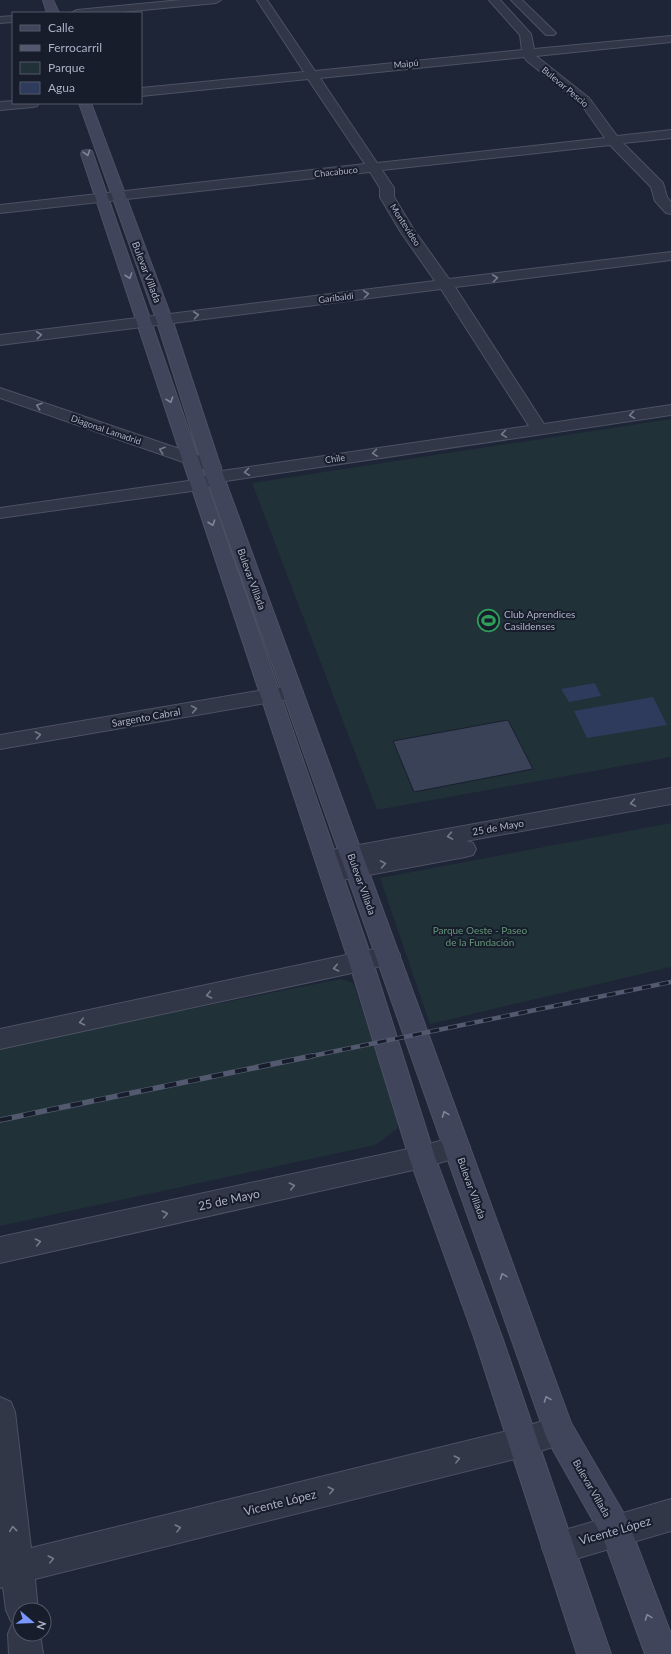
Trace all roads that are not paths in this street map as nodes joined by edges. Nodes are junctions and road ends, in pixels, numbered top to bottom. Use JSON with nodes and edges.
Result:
{"nodes":[{"id":1,"x":48,"y":0,"type":"edge"},
{"id":2,"x":216,"y":0,"type":"edge"},
{"id":3,"x":262,"y":0,"type":"edge"},
{"id":4,"x":494,"y":0,"type":"edge"},
{"id":5,"x":516,"y":0,"type":"edge"},
{"id":6,"x":53,"y":12,"type":"edge"},
{"id":7,"x":88,"y":12,"type":"edge"},
{"id":8,"x":12,"y":19,"type":"edge"},
{"id":9,"x":0,"y":20,"type":"edge"},
{"id":10,"x":550,"y":33,"type":"dead end"},
{"id":11,"x":671,"y":39,"type":"edge"},
{"id":12,"x":528,"y":52,"type":"junction"},
{"id":13,"x":310,"y":74,"type":"junction"},
{"id":14,"x":142,"y":92,"type":"edge"},
{"id":15,"x":22,"y":104,"type":"edge"},
{"id":16,"x":70,"y":104,"type":"edge"},
{"id":17,"x":85,"y":104,"type":"edge"},
{"id":18,"x":0,"y":106,"type":"edge"},
{"id":19,"x":671,"y":134,"type":"edge"},
{"id":20,"x":614,"y":141,"type":"junction"},
{"id":21,"x":373,"y":168,"type":"junction"},
{"id":22,"x":110,"y":197,"type":"junction"},
{"id":23,"x":0,"y":208,"type":"edge"},
{"id":24,"x":671,"y":210,"type":"edge"},
{"id":25,"x":671,"y":256,"type":"edge"},
{"id":26,"x":445,"y":284,"type":"junction"},
{"id":27,"x":154,"y":321,"type":"junction"},
{"id":28,"x":0,"y":340,"type":"edge"},
{"id":29,"x":0,"y":393,"type":"edge"},
{"id":30,"x":671,"y":410,"type":"edge"},
{"id":31,"x":539,"y":428,"type":"junction"},
{"id":32,"x":191,"y":460,"type":"junction"},
{"id":33,"x":209,"y":476,"type":"junction"},
{"id":34,"x":0,"y":512,"type":"edge"},
{"id":35,"x":293,"y":692,"type":"junction"},
{"id":36,"x":271,"y":696,"type":"junction"},
{"id":37,"x":0,"y":742,"type":"edge"},
{"id":38,"x":671,"y":796,"type":"edge"},
{"id":39,"x":671,"y":811,"type":"edge"},
{"id":40,"x":354,"y":862,"type":"junction"},
{"id":41,"x":328,"y":866,"type":"junction"},
{"id":42,"x":388,"y":955,"type":"junction"},
{"id":43,"x":361,"y":962,"type":"junction"},
{"id":44,"x":0,"y":1039,"type":"edge"},
{"id":45,"x":457,"y":1147,"type":"junction"},
{"id":46,"x":422,"y":1157,"type":"junction"},
{"id":47,"x":0,"y":1250,"type":"edge"},
{"id":48,"x":0,"y":1412,"type":"edge"},
{"id":49,"x":559,"y":1431,"type":"junction"},
{"id":50,"x":522,"y":1442,"type":"junction"},
{"id":51,"x":671,"y":1515,"type":"edge"},
{"id":52,"x":616,"y":1530,"type":"junction"},
{"id":53,"x":558,"y":1548,"type":"junction"},
{"id":54,"x":9,"y":1570,"type":"edge"},
{"id":55,"x":19,"y":1602,"type":"edge"},
{"id":56,"x":25,"y":1642,"type":"edge"},
{"id":57,"x":26,"y":1654,"type":"edge"},
{"id":58,"x":594,"y":1654,"type":"edge"},
{"id":59,"x":662,"y":1654,"type":"edge"}],
"edges":[{"from":1,"to":6,"type":"main road"},
{"from":2,"to":7,"type":"street"},
{"from":3,"to":13,"type":"street","name":"Montevideo"},
{"from":4,"to":12,"type":"street","name":"Bulevar Pescio"},
{"from":5,"to":10,"type":"street"},
{"from":8,"to":9,"type":"street"},
{"from":11,"to":12,"type":"street","name":"Maipú"},
{"from":12,"to":13,"type":"street","name":"Maipú"},
{"from":12,"to":20,"type":"street","name":"Bulevar Pescio"},
{"from":13,"to":14,"type":"street","name":"Maipú"},
{"from":13,"to":21,"type":"street","name":"Montevideo"},
{"from":15,"to":18,"type":"street"},
{"from":16,"to":22,"type":"main road","name":"Bulevar Villada","one_way":true},
{"from":17,"to":22,"type":"main road","name":"Bulevar Villada"},
{"from":19,"to":20,"type":"street","name":"Chacabuco"},
{"from":20,"to":21,"type":"street","name":"Chacabuco"},
{"from":20,"to":24,"type":"street","name":"Bulevar Pescio"},
{"from":21,"to":22,"type":"street","name":"Chacabuco"},
{"from":21,"to":26,"type":"street","name":"Montevideo"},
{"from":22,"to":23,"type":"street","name":"Chacabuco"},
{"from":22,"to":27,"type":"main road","name":"Bulevar Villada"},
{"from":26,"to":25,"type":"street","name":"Garibaldi","one_way":true},
{"from":27,"to":26,"type":"street","name":"Garibaldi","one_way":true},
{"from":26,"to":31,"type":"street","name":"Montevideo"},
{"from":28,"to":27,"type":"street","name":"Garibaldi","one_way":true},
{"from":27,"to":32,"type":"main road","name":"Bulevar Villada","one_way":true},
{"from":27,"to":33,"type":"main road","name":"Bulevar Villada"},
{"from":32,"to":29,"type":"street","name":"Diagonal Lamadrid","one_way":true},
{"from":30,"to":31,"type":"street","name":"Chile","one_way":true},
{"from":31,"to":33,"type":"street","name":"Chile","one_way":true},
{"from":32,"to":33,"type":"main road","name":"Bulevar Villada"},
{"from":33,"to":34,"type":"street","name":"Chile"},
{"from":33,"to":35,"type":"main road","name":"Bulevar Villada"},
{"from":33,"to":36,"type":"main road","name":"Bulevar Villada","one_way":true},
{"from":35,"to":36,"type":"street","name":"Sargento Cabral"},
{"from":35,"to":40,"type":"main road","name":"Bulevar Villada"},
{"from":37,"to":36,"type":"street","name":"Sargento Cabral","one_way":true},
{"from":36,"to":41,"type":"main road","name":"Bulevar Villada"},
{"from":38,"to":40,"type":"street","name":"25 de Mayo","one_way":true},
{"from":40,"to":39,"type":"street","name":"25 de Mayo","one_way":true},
{"from":40,"to":41,"type":"street","name":"25 de Mayo"},
{"from":40,"to":42,"type":"main road","name":"Bulevar Villada"},
{"from":41,"to":43,"type":"main road","name":"Bulevar Villada"},
{"from":42,"to":43,"type":"street"},
{"from":45,"to":42,"type":"main road","name":"Bulevar Villada","one_way":true},
{"from":43,"to":44,"type":"street","one_way":true},
{"from":43,"to":46,"type":"main road","name":"Bulevar Villada"},
{"from":45,"to":46,"type":"street","name":"25 de Mayo"},
{"from":49,"to":45,"type":"main road","name":"Bulevar Villada","one_way":true},
{"from":47,"to":46,"type":"street","name":"25 de Mayo","one_way":true},
{"from":46,"to":50,"type":"main road","name":"Bulevar Villada"},
{"from":54,"to":48,"type":"street","one_way":true},
{"from":49,"to":50,"type":"street","name":"Vicente López"},
{"from":49,"to":52,"type":"main road","name":"Bulevar Villada"},
{"from":50,"to":53,"type":"main road","name":"Bulevar Villada"},
{"from":54,"to":50,"type":"street","name":"Vicente López","one_way":true},
{"from":51,"to":52,"type":"street","name":"Vicente López"},
{"from":52,"to":53,"type":"street","name":"Vicente López"},
{"from":59,"to":52,"type":"main road","name":"Bulevar Villada","one_way":true},
{"from":53,"to":58,"type":"main road","name":"Bulevar Villada"},
{"from":54,"to":55,"type":"street"},
{"from":56,"to":57,"type":"street"}]}
